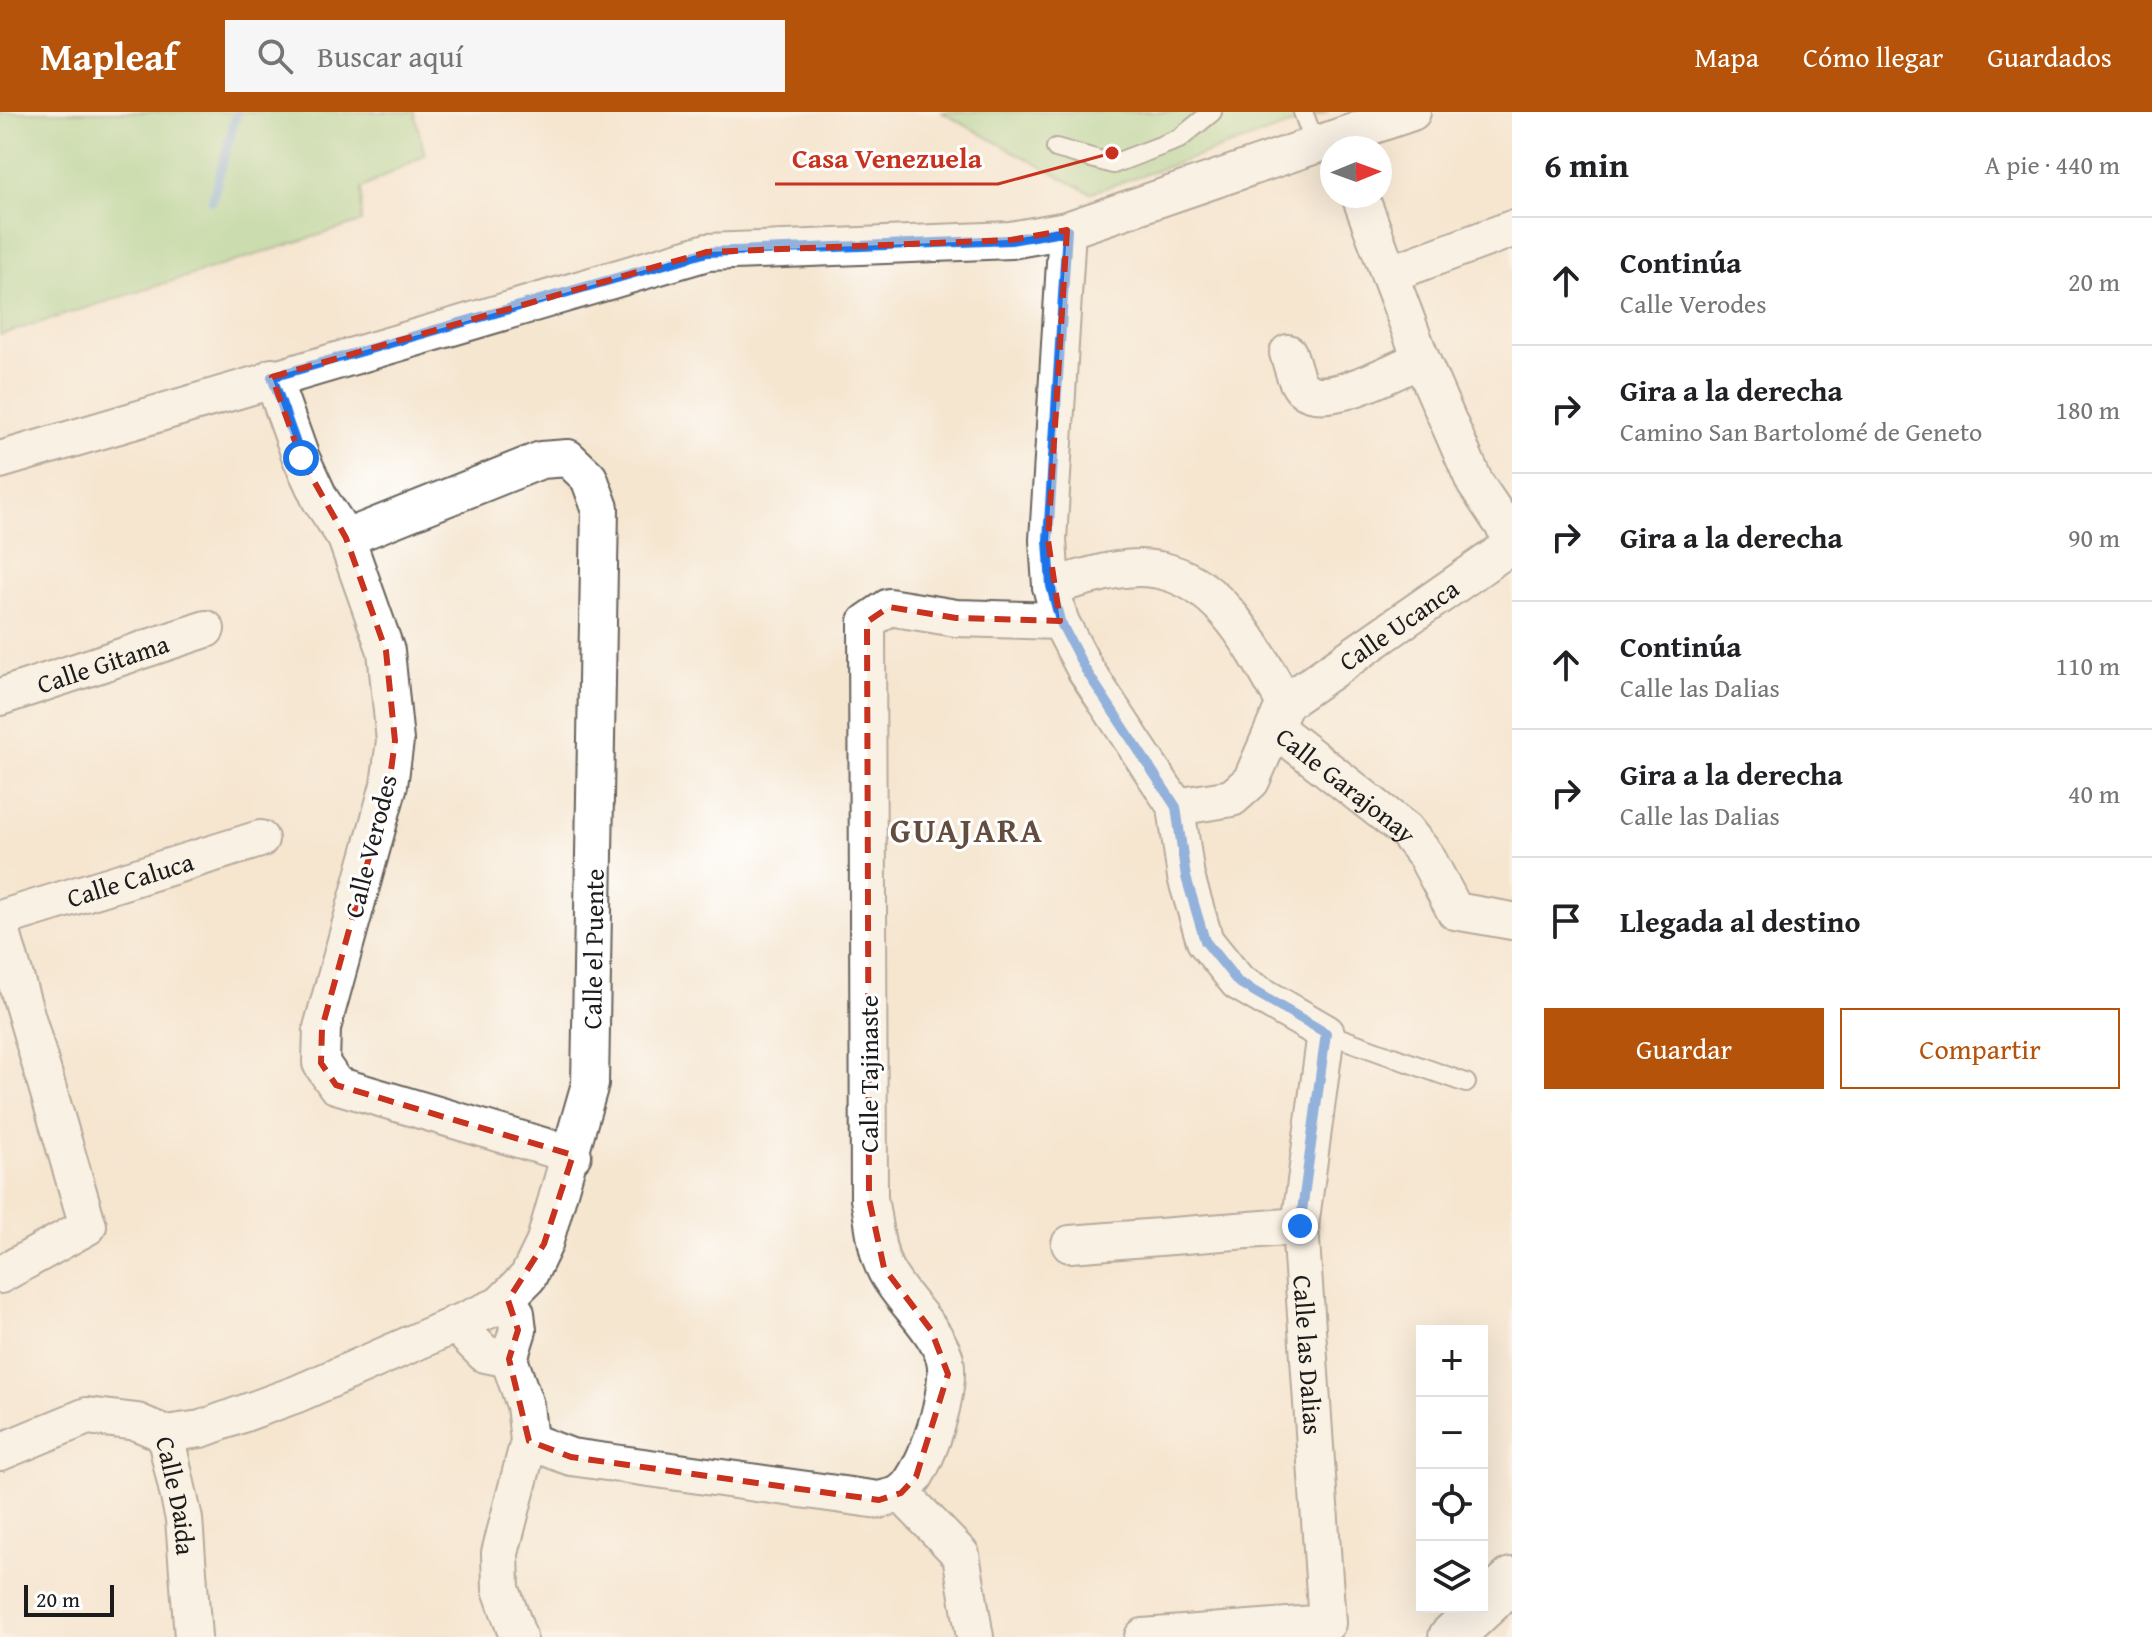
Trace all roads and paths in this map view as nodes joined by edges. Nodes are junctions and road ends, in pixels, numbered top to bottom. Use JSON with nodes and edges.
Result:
{"nodes":[{"id":1,"x":1212,"y":112,"type":"edge"},
{"id":2,"x":1303,"y":112,"type":"edge"},
{"id":3,"x":1412,"y":112,"type":"edge"},
{"id":4,"x":1325,"y":136,"type":"edge"},
{"id":5,"x":1352,"y":136,"type":"edge"},
{"id":6,"x":1056,"y":148,"type":"dead end"},
{"id":7,"x":1320,"y":148,"type":"edge"},
{"id":8,"x":1364,"y":208,"type":"edge"},
{"id":9,"x":1512,"y":229,"type":"edge"},
{"id":10,"x":1067,"y":230,"type":"junction"},
{"id":11,"x":1389,"y":274,"type":"junction"},
{"id":12,"x":1288,"y":353,"type":"dead end"},
{"id":13,"x":1421,"y":359,"type":"junction"},
{"id":14,"x":272,"y":377,"type":"junction"},
{"id":15,"x":0,"y":460,"type":"edge"},
{"id":16,"x":346,"y":538,"type":"junction"},
{"id":17,"x":1512,"y":538,"type":"edge"},
{"id":18,"x":1512,"y":545,"type":"edge"},
{"id":19,"x":1051,"y":586,"type":"junction"},
{"id":20,"x":1060,"y":621,"type":"junction"},
{"id":21,"x":206,"y":629,"type":"dead end"},
{"id":22,"x":0,"y":697,"type":"edge"},
{"id":23,"x":1281,"y":716,"type":"junction"},
{"id":24,"x":1176,"y":807,"type":"junction"},
{"id":25,"x":260,"y":839,"type":"dead end"},
{"id":26,"x":0,"y":919,"type":"edge"},
{"id":27,"x":1512,"y":921,"type":"edge"},
{"id":28,"x":0,"y":926,"type":"edge"},
{"id":29,"x":1326,"y":1033,"type":"junction"},
{"id":30,"x":1466,"y":1083,"type":"dead end"},
{"id":31,"x":573,"y":1155,"type":"junction"},
{"id":32,"x":1300,"y":1226,"type":"junction"},
{"id":33,"x":1070,"y":1244,"type":"dead end"},
{"id":34,"x":0,"y":1275,"type":"edge"},
{"id":35,"x":508,"y":1300,"type":"junction"},
{"id":36,"x":455,"y":1324,"type":"junction"},
{"id":37,"x":509,"y":1359,"type":"junction"},
{"id":38,"x":165,"y":1434,"type":"junction"},
{"id":39,"x":529,"y":1441,"type":"junction"},
{"id":40,"x":0,"y":1452,"type":"edge"},
{"id":41,"x":901,"y":1493,"type":"junction"},
{"id":42,"x":1512,"y":1580,"type":"edge"},
{"id":43,"x":193,"y":1637,"type":"edge"},
{"id":44,"x":518,"y":1637,"type":"edge"},
{"id":45,"x":975,"y":1637,"type":"edge"},
{"id":46,"x":1143,"y":1637,"type":"edge"},
{"id":47,"x":1451,"y":1637,"type":"edge"}],
"edges":[{"from":1,"to":6,"type":"lane"},
{"from":2,"to":4,"type":"lane"},
{"from":3,"to":5,"type":"street"},
{"from":7,"to":10,"type":"street"},
{"from":8,"to":11,"type":"street"},
{"from":9,"to":11,"type":"street"},
{"from":10,"to":14,"type":"street"},
{"from":10,"to":19,"type":"street"},
{"from":11,"to":13,"type":"street"},
{"from":12,"to":13,"type":"street"},
{"from":13,"to":17,"type":"street"},
{"from":14,"to":15,"type":"street"},
{"from":14,"to":16,"type":"street","name":"Calle Verodes"},
{"from":16,"to":31,"type":"street","name":"Calle Verodes"},
{"from":16,"to":31,"type":"street","name":"Calle el Puente"},
{"from":18,"to":23,"type":"street","name":"Calle Ucanca"},
{"from":19,"to":20,"type":"street"},
{"from":19,"to":23,"type":"street","name":"Calle Garajonay"},
{"from":20,"to":24,"type":"street"},
{"from":20,"to":41,"type":"street","name":"Calle Tajinaste"},
{"from":21,"to":22,"type":"street","name":"Calle Gitama"},
{"from":23,"to":24,"type":"street","name":"Calle Ucanca"},
{"from":23,"to":27,"type":"street","name":"Calle Garajonay"},
{"from":24,"to":29,"type":"street"},
{"from":25,"to":26,"type":"street","name":"Calle Caluca"},
{"from":28,"to":34,"type":"street"},
{"from":29,"to":30,"type":"lane"},
{"from":29,"to":32,"type":"street","name":"Calle las Dalias"},
{"from":31,"to":35,"type":"street","name":"Calle el Puente"},
{"from":32,"to":33,"type":"street"},
{"from":32,"to":46,"type":"street","name":"Calle las Dalias"},
{"from":35,"to":36,"type":"street","name":"Calle el Puente"},
{"from":35,"to":37,"type":"street"},
{"from":36,"to":37,"type":"street"},
{"from":36,"to":38,"type":"street","name":"Calle el Puente"},
{"from":37,"to":39,"type":"street"},
{"from":38,"to":40,"type":"street","name":"Calle Daida"},
{"from":38,"to":43,"type":"street","name":"Calle Daida"},
{"from":39,"to":41,"type":"street"},
{"from":39,"to":44,"type":"street"},
{"from":41,"to":45,"type":"street"},
{"from":42,"to":47,"type":"street"}]}
